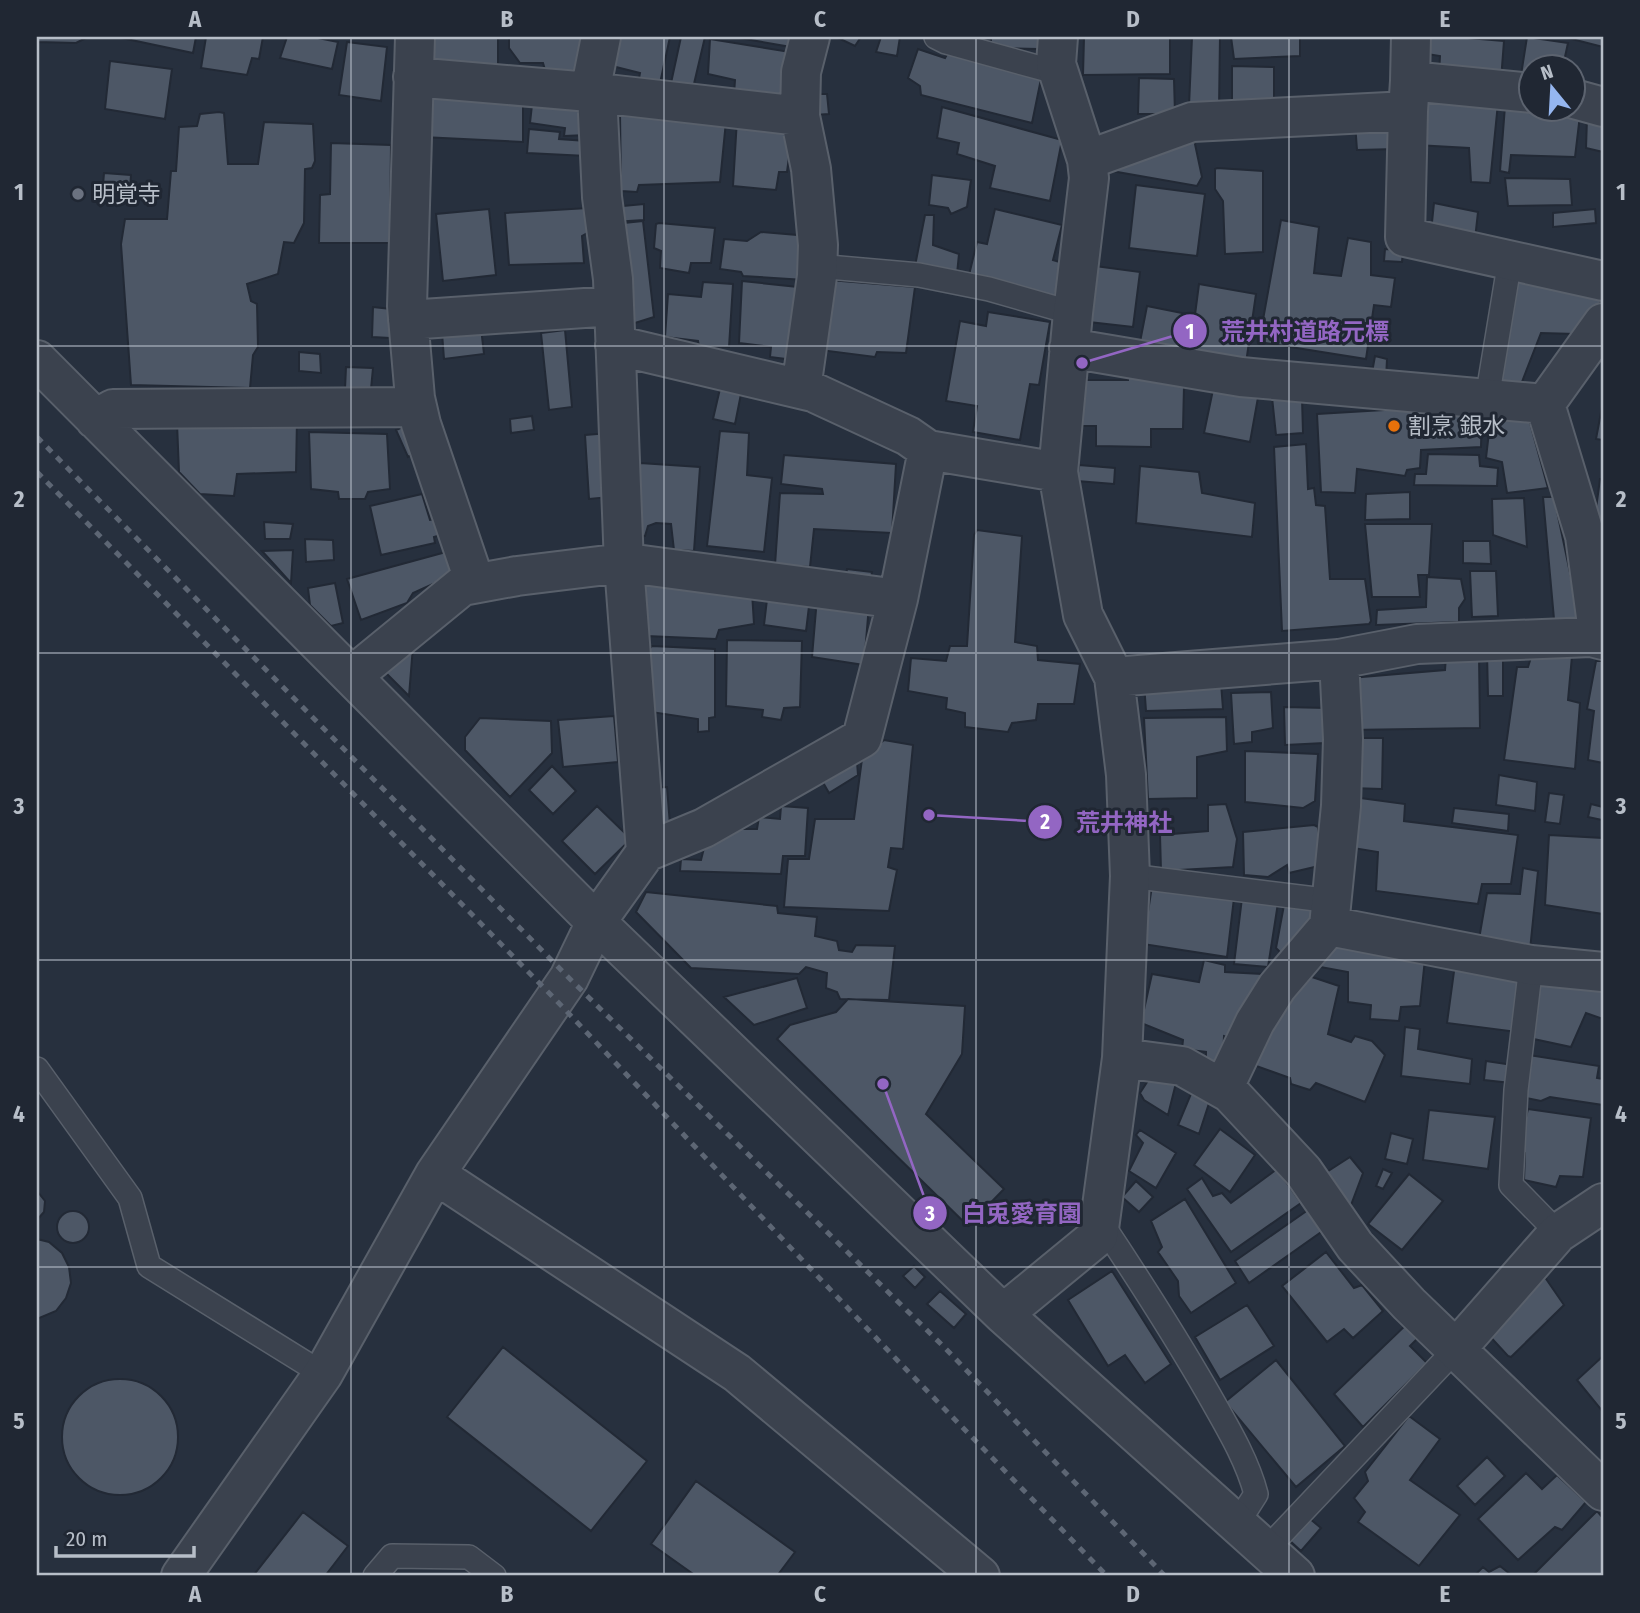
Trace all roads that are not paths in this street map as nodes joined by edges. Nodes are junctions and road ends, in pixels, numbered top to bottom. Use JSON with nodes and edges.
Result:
{"nodes":[{"id":1,"x":601,"y":37,"type":"edge"},
{"id":2,"x":810,"y":37,"type":"edge"},
{"id":3,"x":936,"y":37,"type":"edge"},
{"id":4,"x":1411,"y":37,"type":"edge"},
{"id":5,"x":409,"y":48,"type":"edge"},
{"id":6,"x":1058,"y":55,"type":"edge"},
{"id":7,"x":594,"y":93,"type":"junction"},
{"id":8,"x":1518,"y":93,"type":"edge"},
{"id":9,"x":1409,"y":96,"type":"junction"},
{"id":10,"x":800,"y":116,"type":"junction"},
{"id":11,"x":1087,"y":160,"type":"junction"},
{"id":12,"x":1510,"y":260,"type":"junction"},
{"id":13,"x":817,"y":266,"type":"junction"},
{"id":14,"x":1603,"y":281,"type":"edge"},
{"id":15,"x":614,"y":306,"type":"junction"},
{"id":16,"x":408,"y":320,"type":"junction"},
{"id":17,"x":1603,"y":323,"type":"edge"},
{"id":18,"x":1071,"y":330,"type":"junction"},
{"id":19,"x":615,"y":345,"type":"junction"},
{"id":20,"x":37,"y":360,"type":"edge"},
{"id":21,"x":801,"y":389,"type":"junction"},
{"id":22,"x":1487,"y":399,"type":"junction"},
{"id":23,"x":1545,"y":404,"type":"junction"},
{"id":24,"x":417,"y":407,"type":"junction"},
{"id":25,"x":95,"y":419,"type":"junction"},
{"id":26,"x":928,"y":450,"type":"junction"},
{"id":27,"x":1058,"y":472,"type":"junction"},
{"id":28,"x":624,"y":565,"type":"junction"},
{"id":29,"x":475,"y":583,"type":"junction"},
{"id":30,"x":898,"y":599,"type":"junction"},
{"id":31,"x":1601,"y":640,"type":"edge"},
{"id":32,"x":1339,"y":659,"type":"junction"},
{"id":33,"x":352,"y":676,"type":"junction"},
{"id":34,"x":1114,"y":677,"type":"junction"},
{"id":35,"x":646,"y":852,"type":"junction"},
{"id":36,"x":1130,"y":876,"type":"junction"},
{"id":37,"x":1331,"y":914,"type":"junction"},
{"id":38,"x":596,"y":922,"type":"junction"},
{"id":39,"x":1531,"y":965,"type":"junction"},
{"id":40,"x":1603,"y":972,"type":"edge"},
{"id":41,"x":1122,"y":1058,"type":"junction"},
{"id":42,"x":37,"y":1069,"type":"edge"},
{"id":43,"x":1223,"y":1089,"type":"junction"},
{"id":44,"x":435,"y":1174,"type":"junction"},
{"id":45,"x":1603,"y":1203,"type":"edge"},
{"id":46,"x":1100,"y":1221,"type":"junction"},
{"id":47,"x":1558,"y":1233,"type":"junction"},
{"id":48,"x":1003,"y":1314,"type":"junction"},
{"id":49,"x":1456,"y":1349,"type":"junction"},
{"id":50,"x":323,"y":1374,"type":"junction"},
{"id":51,"x":1603,"y":1491,"type":"edge"},
{"id":52,"x":1237,"y":1524,"type":"junction"},
{"id":53,"x":1266,"y":1550,"type":"junction"},
{"id":54,"x":181,"y":1576,"type":"edge"},
{"id":55,"x":375,"y":1576,"type":"edge"},
{"id":56,"x":494,"y":1576,"type":"edge"},
{"id":57,"x":980,"y":1576,"type":"edge"},
{"id":58,"x":1295,"y":1576,"type":"edge"}],
"edges":[{"from":1,"to":7,"type":"street"},
{"from":2,"to":10,"type":"street"},
{"from":3,"to":6,"type":"lane"},
{"from":4,"to":9,"type":"street"},
{"from":5,"to":7,"type":"street"},
{"from":5,"to":16,"type":"street"},
{"from":6,"to":11,"type":"street"},
{"from":7,"to":10,"type":"street"},
{"from":7,"to":15,"type":"street"},
{"from":8,"to":9,"type":"street"},
{"from":9,"to":11,"type":"street"},
{"from":9,"to":12,"type":"street"},
{"from":10,"to":13,"type":"street"},
{"from":11,"to":18,"type":"street"},
{"from":12,"to":14,"type":"street"},
{"from":12,"to":22,"type":"lane"},
{"from":13,"to":18,"type":"lane"},
{"from":13,"to":21,"type":"street"},
{"from":15,"to":16,"type":"street"},
{"from":15,"to":19,"type":"street"},
{"from":16,"to":24,"type":"street"},
{"from":17,"to":23,"type":"street"},
{"from":18,"to":22,"type":"street"},
{"from":18,"to":27,"type":"street"},
{"from":19,"to":21,"type":"street"},
{"from":19,"to":28,"type":"street"},
{"from":20,"to":25,"type":"street"},
{"from":21,"to":26,"type":"street"},
{"from":22,"to":23,"type":"street"},
{"from":23,"to":31,"type":"street"},
{"from":24,"to":25,"type":"street"},
{"from":24,"to":29,"type":"street"},
{"from":25,"to":33,"type":"street"},
{"from":26,"to":27,"type":"street"},
{"from":26,"to":30,"type":"street"},
{"from":27,"to":34,"type":"street"},
{"from":28,"to":29,"type":"street"},
{"from":28,"to":30,"type":"street"},
{"from":28,"to":35,"type":"street"},
{"from":29,"to":33,"type":"street"},
{"from":30,"to":35,"type":"street"},
{"from":31,"to":32,"type":"street"},
{"from":32,"to":34,"type":"street"},
{"from":32,"to":37,"type":"street"},
{"from":33,"to":38,"type":"street"},
{"from":34,"to":36,"type":"street"},
{"from":35,"to":38,"type":"street"},
{"from":36,"to":37,"type":"lane"},
{"from":36,"to":41,"type":"street"},
{"from":37,"to":39,"type":"street"},
{"from":37,"to":43,"type":"street"},
{"from":38,"to":44,"type":"street"},
{"from":38,"to":48,"type":"street"},
{"from":39,"to":40,"type":"street"},
{"from":39,"to":47,"type":"lane"},
{"from":41,"to":43,"type":"street"},
{"from":41,"to":46,"type":"street"},
{"from":42,"to":50,"type":"lane"},
{"from":43,"to":49,"type":"street"},
{"from":44,"to":50,"type":"street"},
{"from":44,"to":57,"type":"street"},
{"from":45,"to":47,"type":"street"},
{"from":46,"to":48,"type":"street"},
{"from":46,"to":52,"type":"lane"},
{"from":47,"to":49,"type":"street"},
{"from":48,"to":52,"type":"street"},
{"from":49,"to":51,"type":"street"},
{"from":49,"to":53,"type":"lane"},
{"from":50,"to":54,"type":"street"},
{"from":52,"to":53,"type":"street"},
{"from":53,"to":58,"type":"street"},
{"from":55,"to":56,"type":"lane"}]}
